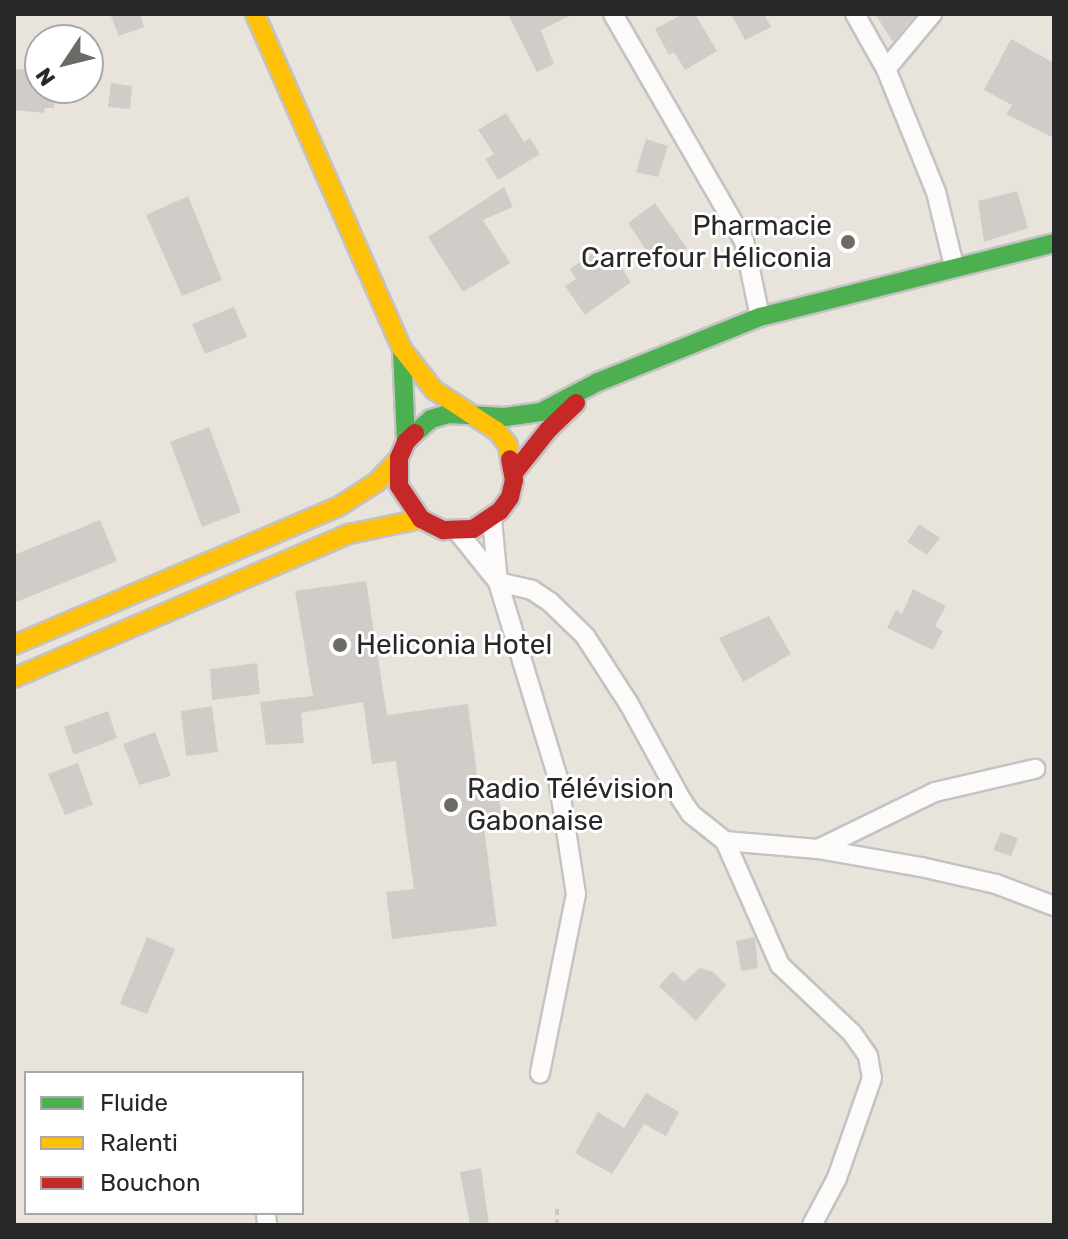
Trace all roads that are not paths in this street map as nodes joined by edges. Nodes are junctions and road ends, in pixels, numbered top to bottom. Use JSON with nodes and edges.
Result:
{"nodes":[{"id":1,"x":255,"y":14,"type":"edge"},
{"id":2,"x":613,"y":14,"type":"edge"},
{"id":3,"x":855,"y":14,"type":"edge"},
{"id":4,"x":932,"y":14,"type":"edge"},
{"id":5,"x":886,"y":69,"type":"junction"},
{"id":6,"x":1054,"y":243,"type":"edge"},
{"id":7,"x":954,"y":266,"type":"junction"},
{"id":8,"x":760,"y":317,"type":"junction"},
{"id":9,"x":402,"y":349,"type":"junction"},
{"id":10,"x":598,"y":382,"type":"junction"},
{"id":11,"x":475,"y":416,"type":"junction"},
{"id":12,"x":403,"y":450,"type":"junction"},
{"id":13,"x":514,"y":473,"type":"junction"},
{"id":14,"x":421,"y":519,"type":"junction"},
{"id":15,"x":492,"y":519,"type":"junction"},
{"id":16,"x":458,"y":532,"type":"junction"},
{"id":17,"x":498,"y":582,"type":"junction"},
{"id":18,"x":14,"y":645,"type":"edge"},
{"id":19,"x":14,"y":678,"type":"edge"},
{"id":20,"x":1035,"y":769,"type":"dead end"},
{"id":21,"x":725,"y":841,"type":"junction"},
{"id":22,"x":818,"y":849,"type":"junction"},
{"id":23,"x":1054,"y":906,"type":"edge"},
{"id":24,"x":540,"y":1073,"type":"dead end"},
{"id":25,"x":812,"y":1225,"type":"edge"}],
"edges":[{"from":1,"to":9,"type":"street"},
{"from":2,"to":8,"type":"street"},
{"from":3,"to":5,"type":"street"},
{"from":4,"to":5,"type":"street"},
{"from":5,"to":7,"type":"street"},
{"from":6,"to":7,"type":"street"},
{"from":7,"to":8,"type":"street"},
{"from":8,"to":10,"type":"street"},
{"from":9,"to":11,"type":"street"},
{"from":9,"to":12,"type":"street"},
{"from":10,"to":11,"type":"street"},
{"from":10,"to":13,"type":"street"},
{"from":11,"to":12,"type":"street"},
{"from":11,"to":13,"type":"street"},
{"from":12,"to":14,"type":"street"},
{"from":12,"to":18,"type":"street"},
{"from":13,"to":15,"type":"street"},
{"from":14,"to":16,"type":"street"},
{"from":14,"to":19,"type":"street"},
{"from":15,"to":16,"type":"street"},
{"from":15,"to":17,"type":"street"},
{"from":16,"to":17,"type":"street"},
{"from":17,"to":21,"type":"street"},
{"from":17,"to":24,"type":"street"},
{"from":20,"to":22,"type":"street"},
{"from":21,"to":22,"type":"street"},
{"from":21,"to":25,"type":"street"},
{"from":22,"to":23,"type":"street"}]}
